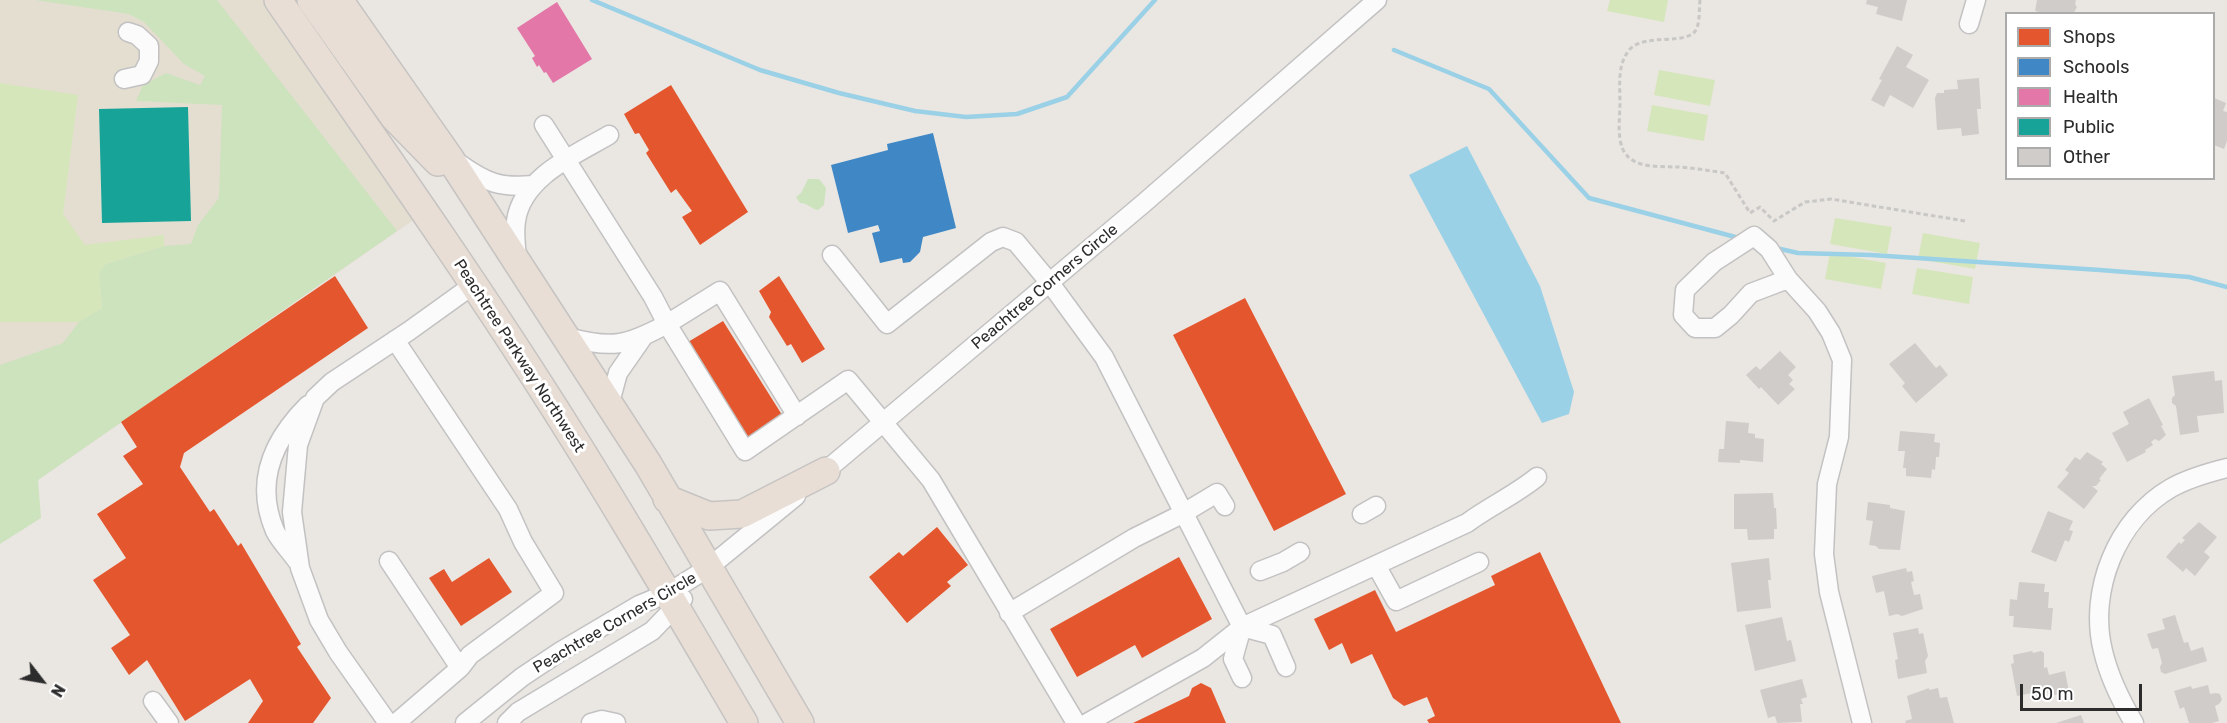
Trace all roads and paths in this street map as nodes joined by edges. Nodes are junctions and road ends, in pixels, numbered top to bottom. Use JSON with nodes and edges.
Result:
{"nodes":[{"id":1,"x":278,"y":0,"type":"edge"},
{"id":2,"x":311,"y":0,"type":"edge"},
{"id":3,"x":339,"y":0,"type":"edge"},
{"id":4,"x":1377,"y":0,"type":"edge"},
{"id":5,"x":1700,"y":0,"type":"edge"},
{"id":6,"x":1976,"y":0,"type":"edge"},
{"id":7,"x":1969,"y":24,"type":"dead end"},
{"id":8,"x":128,"y":32,"type":"dead end"},
{"id":9,"x":124,"y":79,"type":"dead end"},
{"id":10,"x":544,"y":125,"type":"dead end"},
{"id":11,"x":609,"y":135,"type":"dead end"},
{"id":12,"x":449,"y":157,"type":"junction"},
{"id":13,"x":567,"y":160,"type":"junction"},
{"id":14,"x":465,"y":182,"type":"junction"},
{"id":15,"x":533,"y":185,"type":"junction"},
{"id":16,"x":1965,"y":221,"type":"dead end"},
{"id":17,"x":832,"y":255,"type":"dead end"},
{"id":18,"x":518,"y":260,"type":"junction"},
{"id":19,"x":1788,"y":279,"type":"junction"},
{"id":20,"x":1050,"y":283,"type":"junction"},
{"id":21,"x":473,"y":285,"type":"junction"},
{"id":22,"x":667,"y":324,"type":"junction"},
{"id":23,"x":643,"y":337,"type":"junction"},
{"id":24,"x":567,"y":338,"type":"junction"},
{"id":25,"x":395,"y":340,"type":"junction"},
{"id":26,"x":315,"y":398,"type":"junction"},
{"id":27,"x":609,"y":406,"type":"junction"},
{"id":28,"x":797,"y":416,"type":"junction"},
{"id":29,"x":885,"y":423,"type":"junction"},
{"id":30,"x":2227,"y":468,"type":"edge"},
{"id":31,"x":826,"y":471,"type":"junction"},
{"id":32,"x":1537,"y":477,"type":"dead end"},
{"id":33,"x":667,"y":499,"type":"junction"},
{"id":34,"x":1225,"y":506,"type":"dead end"},
{"id":35,"x":1182,"y":514,"type":"junction"},
{"id":36,"x":1300,"y":552,"type":"dead end"},
{"id":37,"x":389,"y":561,"type":"dead end"},
{"id":38,"x":1479,"y":562,"type":"dead end"},
{"id":39,"x":300,"y":565,"type":"junction"},
{"id":40,"x":1376,"y":565,"type":"junction"},
{"id":41,"x":708,"y":568,"type":"junction"},
{"id":42,"x":1260,"y":571,"type":"dead end"},
{"id":43,"x":672,"y":600,"type":"junction"},
{"id":44,"x":1009,"y":613,"type":"junction"},
{"id":45,"x":1242,"y":627,"type":"junction"},
{"id":46,"x":1286,"y":667,"type":"dead end"},
{"id":47,"x":460,"y":668,"type":"junction"},
{"id":48,"x":1242,"y":678,"type":"dead end"},
{"id":49,"x":153,"y":701,"type":"dead end"},
{"id":50,"x":169,"y":723,"type":"edge"},
{"id":51,"x":388,"y":723,"type":"edge"},
{"id":52,"x":396,"y":723,"type":"edge"},
{"id":53,"x":465,"y":723,"type":"edge"},
{"id":54,"x":507,"y":723,"type":"edge"},
{"id":55,"x":591,"y":723,"type":"edge"},
{"id":56,"x":616,"y":723,"type":"edge"},
{"id":57,"x":744,"y":723,"type":"edge"},
{"id":58,"x":800,"y":723,"type":"edge"},
{"id":59,"x":1076,"y":723,"type":"edge"},
{"id":60,"x":1087,"y":723,"type":"edge"},
{"id":61,"x":1862,"y":723,"type":"edge"},
{"id":62,"x":2134,"y":723,"type":"edge"}],
"edges":[{"from":1,"to":21,"type":"highway","name":"Peachtree Parkway Northwest"},
{"from":2,"to":14,"type":"highway"},
{"from":3,"to":12,"type":"highway"},
{"from":4,"to":20,"type":"street","name":"Peachtree Corners Circle"},
{"from":5,"to":16,"type":"path"},
{"from":6,"to":7,"type":"street"},
{"from":8,"to":9,"type":"street"},
{"from":10,"to":13,"type":"street"},
{"from":11,"to":13,"type":"street"},
{"from":12,"to":14,"type":"highway"},
{"from":12,"to":15,"type":"street"},
{"from":13,"to":15,"type":"street"},
{"from":13,"to":22,"type":"street"},
{"from":14,"to":18,"type":"highway"},
{"from":15,"to":18,"type":"street"},
{"from":17,"to":20,"type":"street"},
{"from":18,"to":24,"type":"highway"},
{"from":19,"to":19,"type":"street"},
{"from":19,"to":61,"type":"street"},
{"from":20,"to":29,"type":"street","name":"Peachtree Corners Circle"},
{"from":20,"to":35,"type":"street"},
{"from":21,"to":25,"type":"street"},
{"from":21,"to":43,"type":"highway","name":"Peachtree Parkway Northwest"},
{"from":22,"to":23,"type":"street"},
{"from":22,"to":28,"type":"street"},
{"from":22,"to":28,"type":"street"},
{"from":23,"to":24,"type":"street"},
{"from":23,"to":27,"type":"street"},
{"from":24,"to":27,"type":"highway"},
{"from":25,"to":26,"type":"street"},
{"from":25,"to":47,"type":"street"},
{"from":26,"to":39,"type":"street"},
{"from":26,"to":39,"type":"street"},
{"from":27,"to":33,"type":"highway"},
{"from":28,"to":29,"type":"street"},
{"from":29,"to":31,"type":"street","name":"Peachtree Corners Circle"},
{"from":29,"to":44,"type":"street"},
{"from":30,"to":62,"type":"street"},
{"from":31,"to":33,"type":"highway"},
{"from":31,"to":41,"type":"street","name":"Peachtree Corners Circle"},
{"from":32,"to":40,"type":"street"},
{"from":33,"to":41,"type":"highway"},
{"from":34,"to":35,"type":"street"},
{"from":35,"to":44,"type":"street"},
{"from":35,"to":45,"type":"street"},
{"from":36,"to":42,"type":"street"},
{"from":37,"to":47,"type":"street"},
{"from":38,"to":40,"type":"street"},
{"from":39,"to":51,"type":"street"},
{"from":40,"to":45,"type":"street"},
{"from":41,"to":43,"type":"street","name":"Peachtree Corners Circle"},
{"from":41,"to":58,"type":"highway"},
{"from":43,"to":53,"type":"street","name":"Peachtree Corners Circle"},
{"from":43,"to":54,"type":"street","name":"Peachtree Corners Circle"},
{"from":43,"to":57,"type":"highway","name":"Peachtree Parkway Northwest"},
{"from":44,"to":59,"type":"street"},
{"from":45,"to":46,"type":"street"},
{"from":45,"to":48,"type":"street"},
{"from":45,"to":60,"type":"street"},
{"from":47,"to":52,"type":"street"},
{"from":49,"to":50,"type":"street"},
{"from":55,"to":56,"type":"street"}]}
